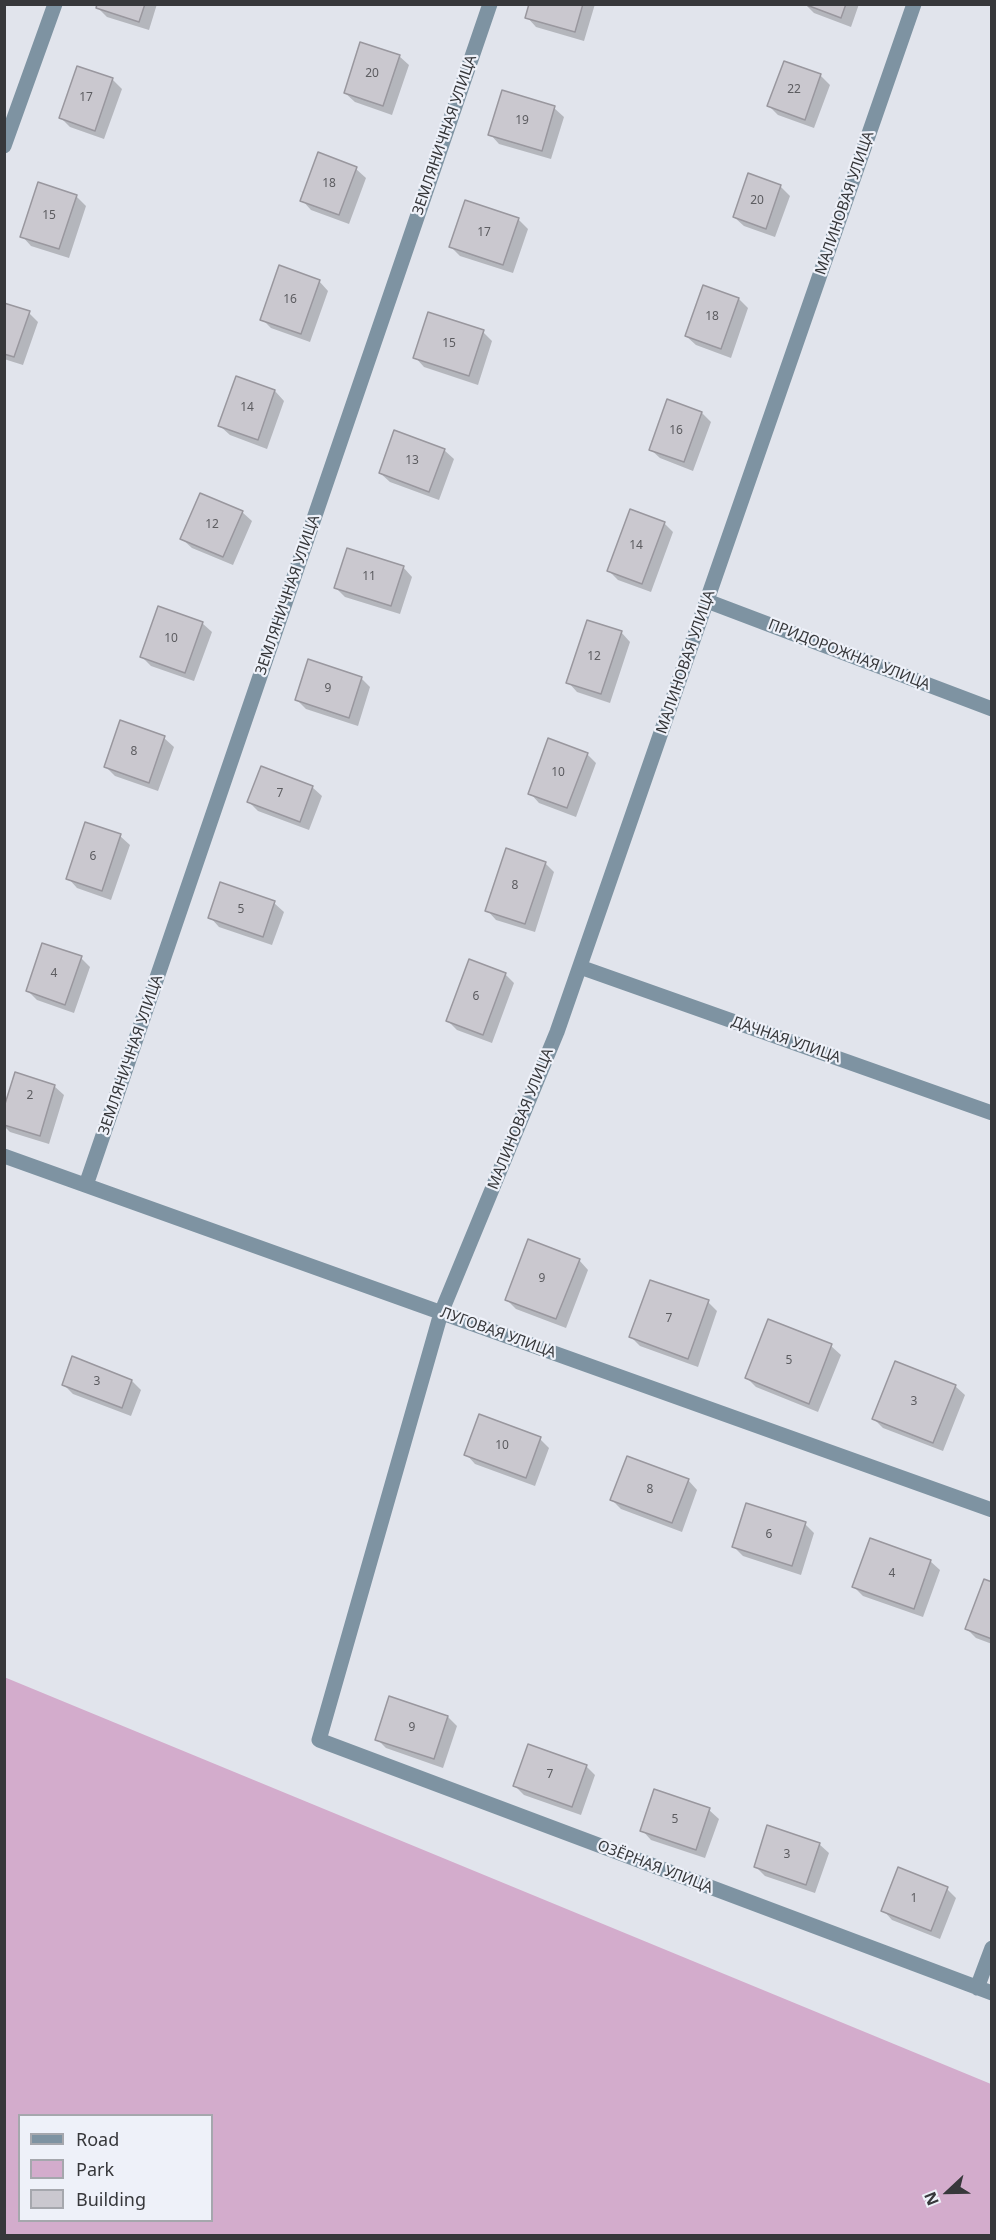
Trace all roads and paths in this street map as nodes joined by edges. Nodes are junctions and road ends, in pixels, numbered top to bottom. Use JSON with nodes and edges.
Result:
{"nodes":[{"id":1,"x":55,"y":4,"type":"edge"},
{"id":2,"x":490,"y":4,"type":"edge"},
{"id":3,"x":914,"y":4,"type":"edge"},
{"id":4,"x":4,"y":146,"type":"edge"},
{"id":5,"x":707,"y":601,"type":"junction"},
{"id":6,"x":992,"y":709,"type":"edge"},
{"id":7,"x":580,"y":967,"type":"junction"},
{"id":8,"x":992,"y":1113,"type":"edge"},
{"id":9,"x":4,"y":1156,"type":"edge"},
{"id":10,"x":86,"y":1185,"type":"junction"},
{"id":11,"x":441,"y":1313,"type":"junction"},
{"id":12,"x":992,"y":1510,"type":"edge"},
{"id":13,"x":319,"y":1740,"type":"joint"},
{"id":14,"x":992,"y":1948,"type":"edge"},
{"id":15,"x":984,"y":1991,"type":"edge"}],
"edges":[{"from":1,"to":4,"type":"lane"},
{"from":2,"to":10,"type":"lane","name":"ЗЕМЛЯНИЧНАЯ УЛИЦА"},
{"from":3,"to":5,"type":"lane","name":"МАЛИНОВАЯ УЛИЦА"},
{"from":5,"to":6,"type":"lane","name":"ПРИДОРОЖНАЯ УЛИЦА"},
{"from":5,"to":7,"type":"lane","name":"МАЛИНОВАЯ УЛИЦА"},
{"from":7,"to":8,"type":"lane","name":"ДАЧНАЯ УЛИЦА"},
{"from":7,"to":11,"type":"lane","name":"МАЛИНОВАЯ УЛИЦА"},
{"from":9,"to":10,"type":"lane","name":"ЛУГОВАЯ УЛИЦА"},
{"from":10,"to":11,"type":"lane","name":"ЛУГОВАЯ УЛИЦА"},
{"from":11,"to":12,"type":"lane","name":"ЛУГОВАЯ УЛИЦА"},
{"from":11,"to":13,"type":"lane","name":"МАЛИНОВАЯ УЛИЦА"},
{"from":13,"to":15,"type":"lane","name":"ОЗЁРНАЯ УЛИЦА"},
{"from":14,"to":15,"type":"lane"}]}
